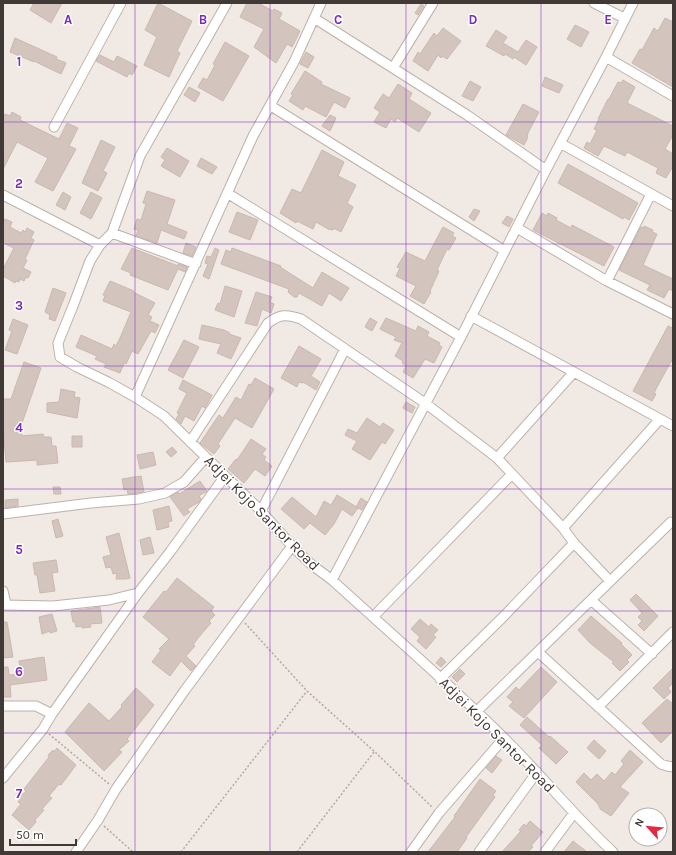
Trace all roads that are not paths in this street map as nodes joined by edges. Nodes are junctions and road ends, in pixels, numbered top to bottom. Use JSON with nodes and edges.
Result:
{"nodes":[{"id":1,"x":121,"y":3,"type":"edge"},
{"id":2,"x":227,"y":3,"type":"edge"},
{"id":3,"x":321,"y":3,"type":"edge"},
{"id":4,"x":434,"y":3,"type":"edge"},
{"id":5,"x":594,"y":3,"type":"edge"},
{"id":6,"x":633,"y":3,"type":"edge"},
{"id":7,"x":314,"y":18,"type":"junction"},
{"id":8,"x":624,"y":18,"type":"junction"},
{"id":9,"x":606,"y":57,"type":"junction"},
{"id":10,"x":393,"y":68,"type":"junction"},
{"id":11,"x":673,"y":96,"type":"edge"},
{"id":12,"x":271,"y":106,"type":"junction"},
{"id":13,"x":54,"y":127,"type":"dead end"},
{"id":14,"x":560,"y":143,"type":"junction"},
{"id":15,"x":546,"y":170,"type":"junction"},
{"id":16,"x":227,"y":193,"type":"junction"},
{"id":17,"x":651,"y":194,"type":"junction"},
{"id":18,"x":3,"y":195,"type":"edge"},
{"id":19,"x":673,"y":206,"type":"edge"},
{"id":20,"x":517,"y":228,"type":"junction"},
{"id":21,"x":112,"y":233,"type":"junction"},
{"id":22,"x":100,"y":245,"type":"junction"},
{"id":23,"x":505,"y":251,"type":"junction"},
{"id":24,"x":196,"y":264,"type":"junction"},
{"id":25,"x":607,"y":281,"type":"junction"},
{"id":26,"x":673,"y":314,"type":"edge"},
{"id":27,"x":471,"y":316,"type":"junction"},
{"id":28,"x":461,"y":337,"type":"junction"},
{"id":29,"x":345,"y":349,"type":"junction"},
{"id":30,"x":574,"y":372,"type":"junction"},
{"id":31,"x":136,"y":397,"type":"junction"},
{"id":32,"x":425,"y":403,"type":"junction"},
{"id":33,"x":660,"y":419,"type":"junction"},
{"id":34,"x":673,"y":426,"type":"edge"},
{"id":35,"x":190,"y":442,"type":"junction"},
{"id":36,"x":206,"y":458,"type":"junction"},
{"id":37,"x":497,"y":458,"type":"junction"},
{"id":38,"x":512,"y":474,"type":"junction"},
{"id":39,"x":225,"y":476,"type":"junction"},
{"id":40,"x":261,"y":511,"type":"junction"},
{"id":41,"x":3,"y":514,"type":"edge"},
{"id":42,"x":672,"y":522,"type":"edge"},
{"id":43,"x":563,"y":528,"type":"junction"},
{"id":44,"x":574,"y":543,"type":"junction"},
{"id":45,"x":292,"y":546,"type":"junction"},
{"id":46,"x":332,"y":580,"type":"junction"},
{"id":47,"x":610,"y":581,"type":"junction"},
{"id":48,"x":3,"y":591,"type":"edge"},
{"id":49,"x":138,"y":593,"type":"junction"},
{"id":50,"x":591,"y":600,"type":"junction"},
{"id":51,"x":5,"y":605,"type":"edge"},
{"id":52,"x":373,"y":617,"type":"junction"},
{"id":53,"x":673,"y":632,"type":"edge"},
{"id":54,"x":538,"y":652,"type":"junction"},
{"id":55,"x":652,"y":654,"type":"junction"},
{"id":56,"x":440,"y":679,"type":"junction"},
{"id":57,"x":3,"y":706,"type":"edge"},
{"id":58,"x":598,"y":707,"type":"junction"},
{"id":59,"x":477,"y":711,"type":"junction"},
{"id":60,"x":52,"y":714,"type":"junction"},
{"id":61,"x":504,"y":738,"type":"junction"},
{"id":62,"x":673,"y":767,"type":"edge"},
{"id":63,"x":537,"y":772,"type":"junction"},
{"id":64,"x":3,"y":778,"type":"edge"},
{"id":65,"x":574,"y":813,"type":"junction"},
{"id":66,"x":76,"y":852,"type":"edge"},
{"id":67,"x":411,"y":852,"type":"edge"},
{"id":68,"x":479,"y":852,"type":"edge"},
{"id":69,"x":545,"y":852,"type":"edge"},
{"id":70,"x":613,"y":852,"type":"edge"}],
"edges":[{"from":1,"to":13,"type":"street"},
{"from":2,"to":21,"type":"street"},
{"from":3,"to":7,"type":"street"},
{"from":4,"to":10,"type":"street"},
{"from":5,"to":8,"type":"street"},
{"from":6,"to":8,"type":"street"},
{"from":7,"to":10,"type":"street"},
{"from":7,"to":12,"type":"street"},
{"from":8,"to":9,"type":"street"},
{"from":9,"to":11,"type":"street"},
{"from":9,"to":14,"type":"street"},
{"from":10,"to":15,"type":"street"},
{"from":12,"to":16,"type":"street"},
{"from":12,"to":23,"type":"street"},
{"from":14,"to":15,"type":"street"},
{"from":14,"to":17,"type":"street"},
{"from":15,"to":20,"type":"street"},
{"from":16,"to":24,"type":"street"},
{"from":16,"to":28,"type":"street"},
{"from":17,"to":19,"type":"street"},
{"from":17,"to":25,"type":"street"},
{"from":18,"to":22,"type":"street"},
{"from":20,"to":23,"type":"street"},
{"from":20,"to":25,"type":"street"},
{"from":21,"to":22,"type":"street"},
{"from":21,"to":24,"type":"street"},
{"from":22,"to":31,"type":"street","name":"Adjei Kojo Santor Road"},
{"from":23,"to":27,"type":"street"},
{"from":24,"to":31,"type":"street"},
{"from":25,"to":26,"type":"street"},
{"from":27,"to":28,"type":"street"},
{"from":27,"to":30,"type":"street"},
{"from":28,"to":32,"type":"street"},
{"from":29,"to":32,"type":"street"},
{"from":29,"to":35,"type":"street"},
{"from":29,"to":40,"type":"street"},
{"from":30,"to":33,"type":"street"},
{"from":30,"to":37,"type":"street"},
{"from":31,"to":35,"type":"street","name":"Adjei Kojo Santor Road"},
{"from":32,"to":37,"type":"street"},
{"from":32,"to":46,"type":"street"},
{"from":33,"to":34,"type":"street"},
{"from":33,"to":43,"type":"street"},
{"from":35,"to":36,"type":"street","name":"Adjei Kojo Santor Road"},
{"from":36,"to":39,"type":"street","name":"Adjei Kojo Santor Road"},
{"from":36,"to":41,"type":"street"},
{"from":37,"to":38,"type":"street"},
{"from":38,"to":43,"type":"street"},
{"from":38,"to":52,"type":"street"},
{"from":39,"to":40,"type":"street","name":"Adjei Kojo Santor Road"},
{"from":39,"to":49,"type":"street"},
{"from":40,"to":45,"type":"street","name":"Adjei Kojo Santor Road"},
{"from":42,"to":47,"type":"street"},
{"from":43,"to":44,"type":"street"},
{"from":44,"to":47,"type":"street"},
{"from":44,"to":56,"type":"street"},
{"from":45,"to":46,"type":"street","name":"Adjei Kojo Santor Road"},
{"from":45,"to":66,"type":"street"},
{"from":46,"to":52,"type":"street","name":"Adjei Kojo Santor Road"},
{"from":47,"to":50,"type":"street"},
{"from":48,"to":51,"type":"street"},
{"from":49,"to":51,"type":"street"},
{"from":49,"to":60,"type":"street"},
{"from":50,"to":54,"type":"street"},
{"from":50,"to":55,"type":"street"},
{"from":52,"to":56,"type":"street","name":"Adjei Kojo Santor Road"},
{"from":53,"to":55,"type":"street"},
{"from":54,"to":58,"type":"street"},
{"from":54,"to":59,"type":"street"},
{"from":55,"to":58,"type":"street"},
{"from":56,"to":59,"type":"street","name":"Adjei Kojo Santor Road"},
{"from":57,"to":60,"type":"street"},
{"from":58,"to":62,"type":"street"},
{"from":59,"to":61,"type":"street","name":"Adjei Kojo Santor Road"},
{"from":60,"to":64,"type":"street"},
{"from":61,"to":63,"type":"street","name":"Adjei Kojo Santor Road"},
{"from":61,"to":67,"type":"street"},
{"from":63,"to":65,"type":"street","name":"Adjei Kojo Santor Road"},
{"from":63,"to":68,"type":"street"},
{"from":65,"to":69,"type":"street"},
{"from":65,"to":70,"type":"street","name":"Adjei Kojo Santor Road"}]}
